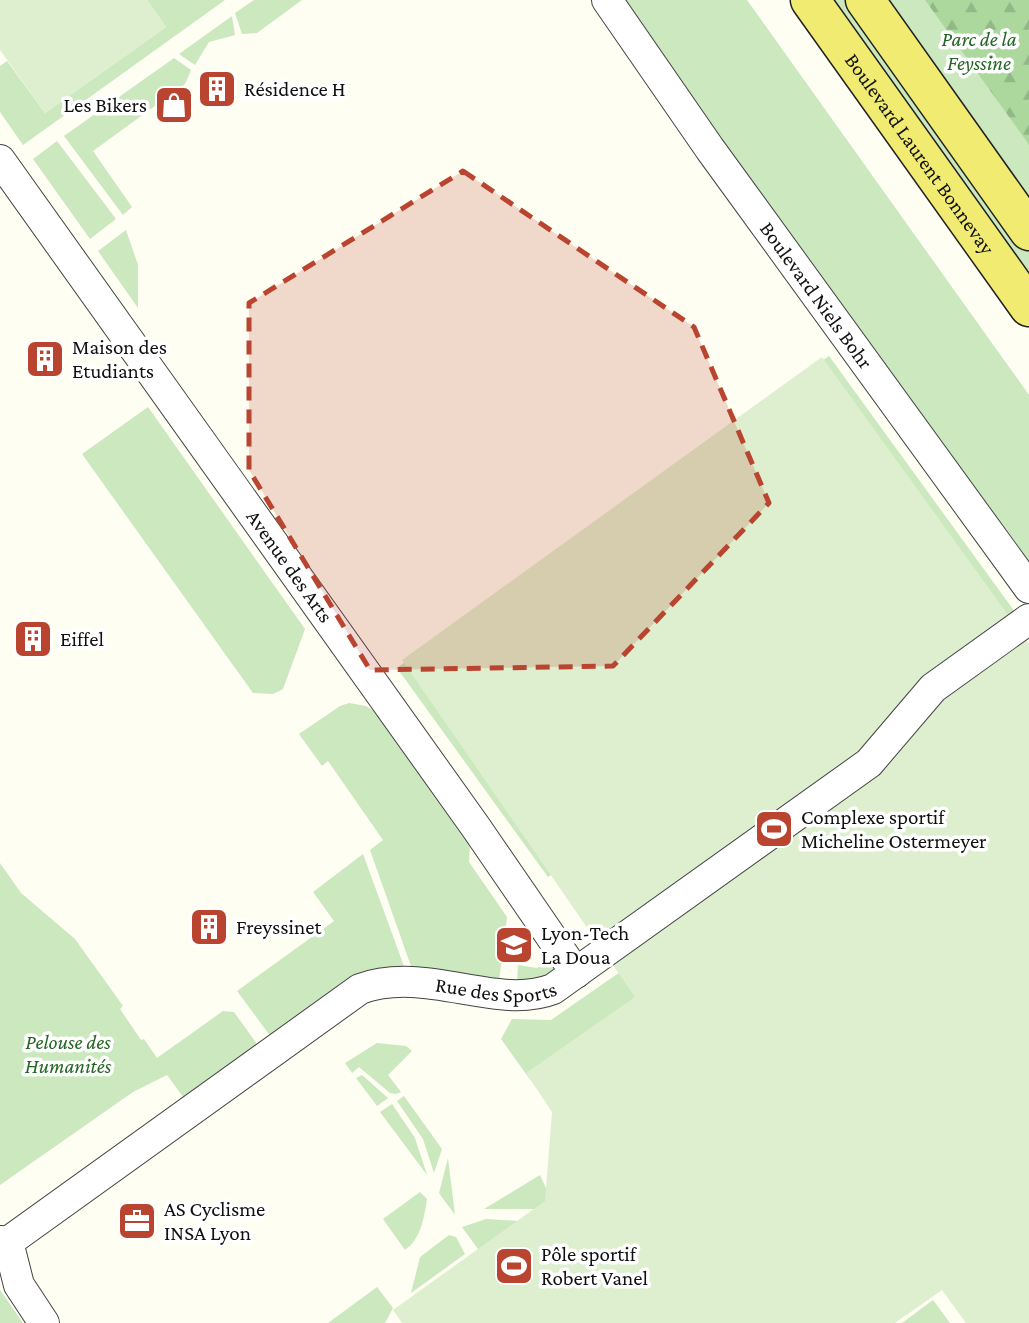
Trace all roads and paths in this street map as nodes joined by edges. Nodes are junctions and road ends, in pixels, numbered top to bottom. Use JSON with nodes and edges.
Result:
{"nodes":[{"id":1,"x":607,"y":0,"type":"edge"},
{"id":2,"x":810,"y":0,"type":"edge"},
{"id":3,"x":864,"y":0,"type":"edge"},
{"id":4,"x":0,"y":160,"type":"edge"},
{"id":5,"x":1029,"y":231,"type":"edge"},
{"id":6,"x":1029,"y":307,"type":"edge"},
{"id":7,"x":1029,"y":587,"type":"edge"},
{"id":8,"x":1029,"y":619,"type":"edge"},
{"id":9,"x":576,"y":973,"type":"junction"},
{"id":10,"x":4,"y":1242,"type":"edge"},
{"id":11,"x":44,"y":1323,"type":"edge"}],
"edges":[{"from":1,"to":7,"type":"street","name":"Boulevard Niels Bohr"},
{"from":2,"to":6,"type":"main road","name":"Boulevard Laurent Bonnevay"},
{"from":3,"to":5,"type":"main road","name":"Boulevard Laurent Bonnevay"},
{"from":4,"to":9,"type":"street","name":"Avenue des Arts"},
{"from":8,"to":9,"type":"street","name":"Rue des Sports"},
{"from":9,"to":10,"type":"street","name":"Rue des Sports"},
{"from":10,"to":11,"type":"street"}]}
